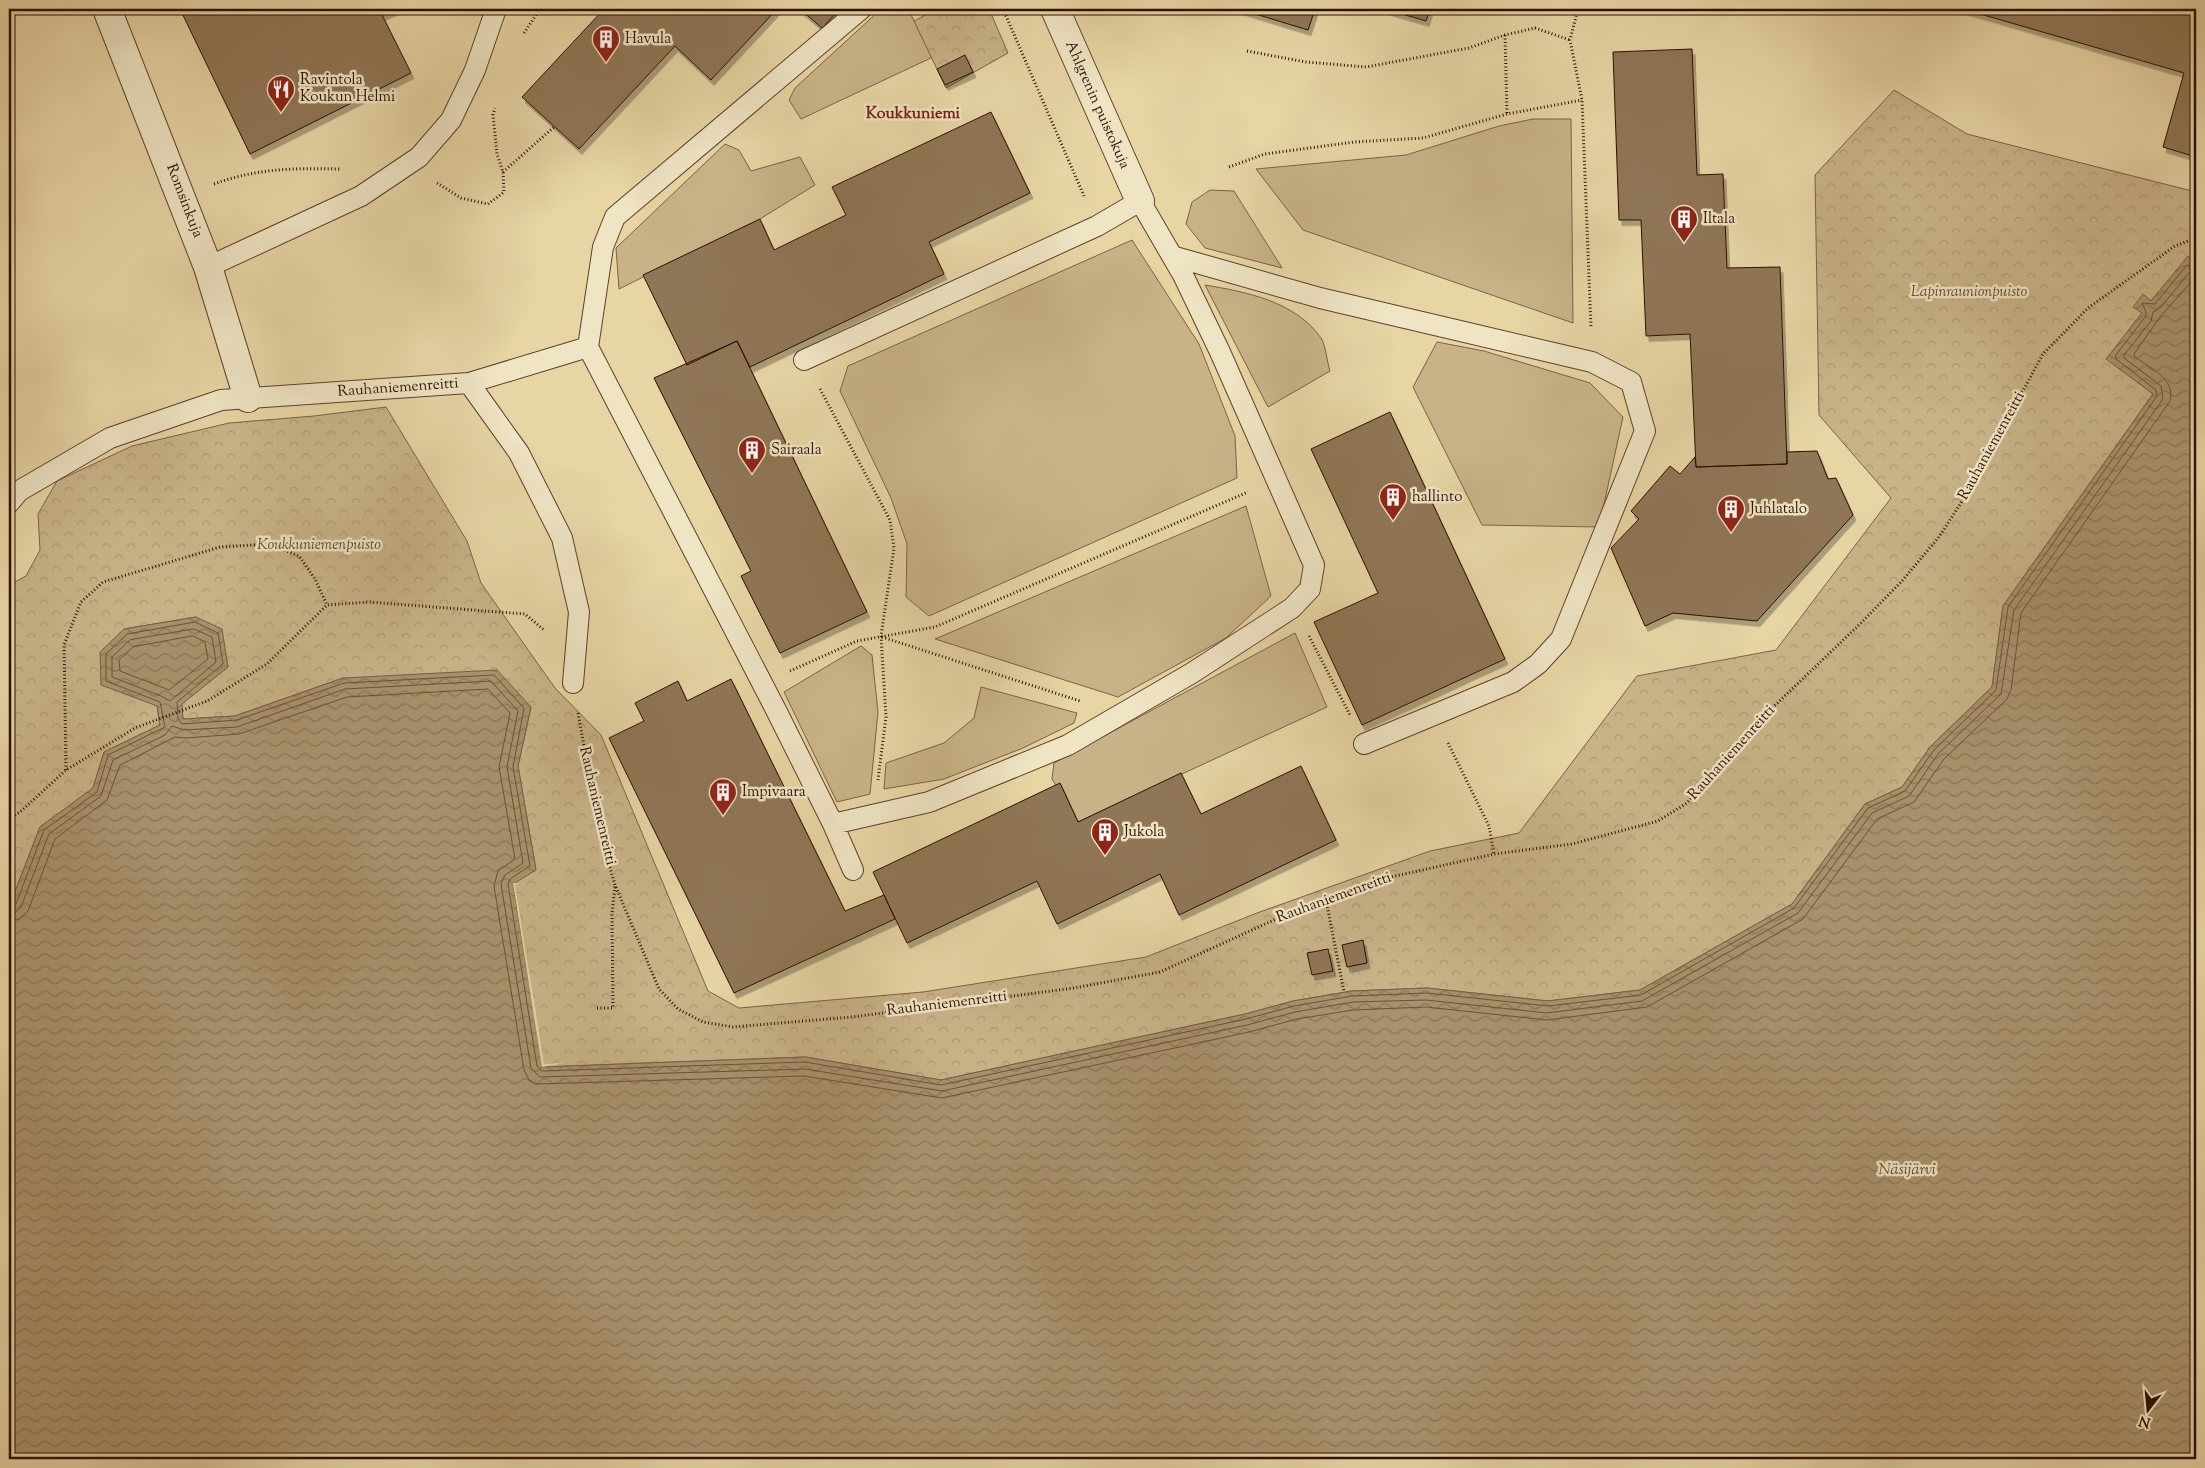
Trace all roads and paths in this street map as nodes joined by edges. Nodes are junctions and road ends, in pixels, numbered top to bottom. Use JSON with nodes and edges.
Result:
{"nodes":[{"id":1,"x":107,"y":9,"type":"edge"},
{"id":2,"x":496,"y":9,"type":"edge"},
{"id":3,"x":860,"y":9,"type":"edge"},
{"id":4,"x":1003,"y":9,"type":"edge"},
{"id":5,"x":1055,"y":9,"type":"edge"},
{"id":6,"x":1578,"y":9,"type":"edge"},
{"id":7,"x":1505,"y":35,"type":"junction"},
{"id":8,"x":1570,"y":40,"type":"junction"},
{"id":9,"x":1247,"y":51,"type":"dead end"},
{"id":10,"x":1582,"y":100,"type":"junction"},
{"id":11,"x":1507,"y":114,"type":"junction"},
{"id":12,"x":554,"y":126,"type":"dead end"},
{"id":13,"x":1229,"y":167,"type":"dead end"},
{"id":14,"x":504,"y":172,"type":"dead end"},
{"id":15,"x":1140,"y":201,"type":"junction"},
{"id":16,"x":1098,"y":226,"type":"junction"},
{"id":17,"x":2196,"y":238,"type":"edge"},
{"id":18,"x":1172,"y":256,"type":"junction"},
{"id":19,"x":208,"y":267,"type":"junction"},
{"id":20,"x":588,"y":347,"type":"junction"},
{"id":21,"x":804,"y":360,"type":"joint"},
{"id":22,"x":1592,"y":362,"type":"junction"},
{"id":23,"x":469,"y":383,"type":"junction"},
{"id":24,"x":248,"y":398,"type":"junction"},
{"id":25,"x":1277,"y":480,"type":"junction"},
{"id":26,"x":9,"y":503,"type":"edge"},
{"id":27,"x":327,"y":604,"type":"junction"},
{"id":28,"x":1294,"y":606,"type":"junction"},
{"id":29,"x":525,"y":614,"type":"dead end"},
{"id":30,"x":881,"y":636,"type":"junction"},
{"id":31,"x":573,"y":683,"type":"joint"},
{"id":32,"x":762,"y":683,"type":"junction"},
{"id":33,"x":1434,"y":715,"type":"junction"},
{"id":34,"x":1116,"y":716,"type":"junction"},
{"id":35,"x":1364,"y":744,"type":"joint"},
{"id":36,"x":66,"y":770,"type":"junction"},
{"id":37,"x":871,"y":815,"type":"junction"},
{"id":38,"x":9,"y":819,"type":"edge"},
{"id":39,"x":833,"y":824,"type":"junction"},
{"id":40,"x":1494,"y":854,"type":"junction"},
{"id":41,"x":853,"y":870,"type":"dead end"},
{"id":42,"x":615,"y":885,"type":"junction"},
{"id":43,"x":1326,"y":900,"type":"junction"},
{"id":44,"x":1344,"y":992,"type":"dead end"},
{"id":45,"x":597,"y":1008,"type":"dead end"}],
"edges":[{"from":1,"to":19,"type":"street","name":"Romsinkuja"},
{"from":2,"to":19,"type":"lane"},
{"from":3,"to":20,"type":"lane"},
{"from":4,"to":16,"type":"path"},
{"from":5,"to":15,"type":"street","name":"Ahlgrenin puistokuja"},
{"from":6,"to":8,"type":"path"},
{"from":7,"to":8,"type":"path"},
{"from":7,"to":9,"type":"path"},
{"from":7,"to":11,"type":"path"},
{"from":8,"to":10,"type":"path"},
{"from":10,"to":11,"type":"path"},
{"from":10,"to":22,"type":"path"},
{"from":11,"to":13,"type":"path"},
{"from":12,"to":14,"type":"path"},
{"from":15,"to":16,"type":"lane"},
{"from":15,"to":18,"type":"lane"},
{"from":16,"to":21,"type":"lane"},
{"from":17,"to":40,"type":"path","name":"Rauhaniemenreitti"},
{"from":18,"to":22,"type":"lane"},
{"from":18,"to":25,"type":"lane"},
{"from":19,"to":24,"type":"street","name":"Romsinkuja"},
{"from":20,"to":23,"type":"lane"},
{"from":20,"to":32,"type":"lane"},
{"from":21,"to":30,"type":"path"},
{"from":22,"to":33,"type":"lane"},
{"from":23,"to":24,"type":"lane","name":"Rauhaniemenreitti"},
{"from":23,"to":31,"type":"lane","name":"Rauhaniemenreitti"},
{"from":24,"to":26,"type":"lane","name":"Rauhaniemenreitti"},
{"from":25,"to":28,"type":"lane"},
{"from":25,"to":30,"type":"path"},
{"from":27,"to":29,"type":"path"},
{"from":27,"to":36,"type":"path"},
{"from":27,"to":36,"type":"path"},
{"from":28,"to":34,"type":"lane"},
{"from":28,"to":35,"type":"path"},
{"from":30,"to":32,"type":"path"},
{"from":30,"to":34,"type":"path"},
{"from":30,"to":37,"type":"path"},
{"from":31,"to":42,"type":"path","name":"Rauhaniemenreitti"},
{"from":32,"to":39,"type":"lane"},
{"from":33,"to":35,"type":"lane"},
{"from":33,"to":40,"type":"path"},
{"from":34,"to":37,"type":"lane"},
{"from":36,"to":38,"type":"path"},
{"from":37,"to":39,"type":"lane"},
{"from":39,"to":41,"type":"lane"},
{"from":40,"to":43,"type":"path","name":"Rauhaniemenreitti"},
{"from":42,"to":43,"type":"path","name":"Rauhaniemenreitti"},
{"from":42,"to":45,"type":"path"},
{"from":43,"to":44,"type":"path"}]}
